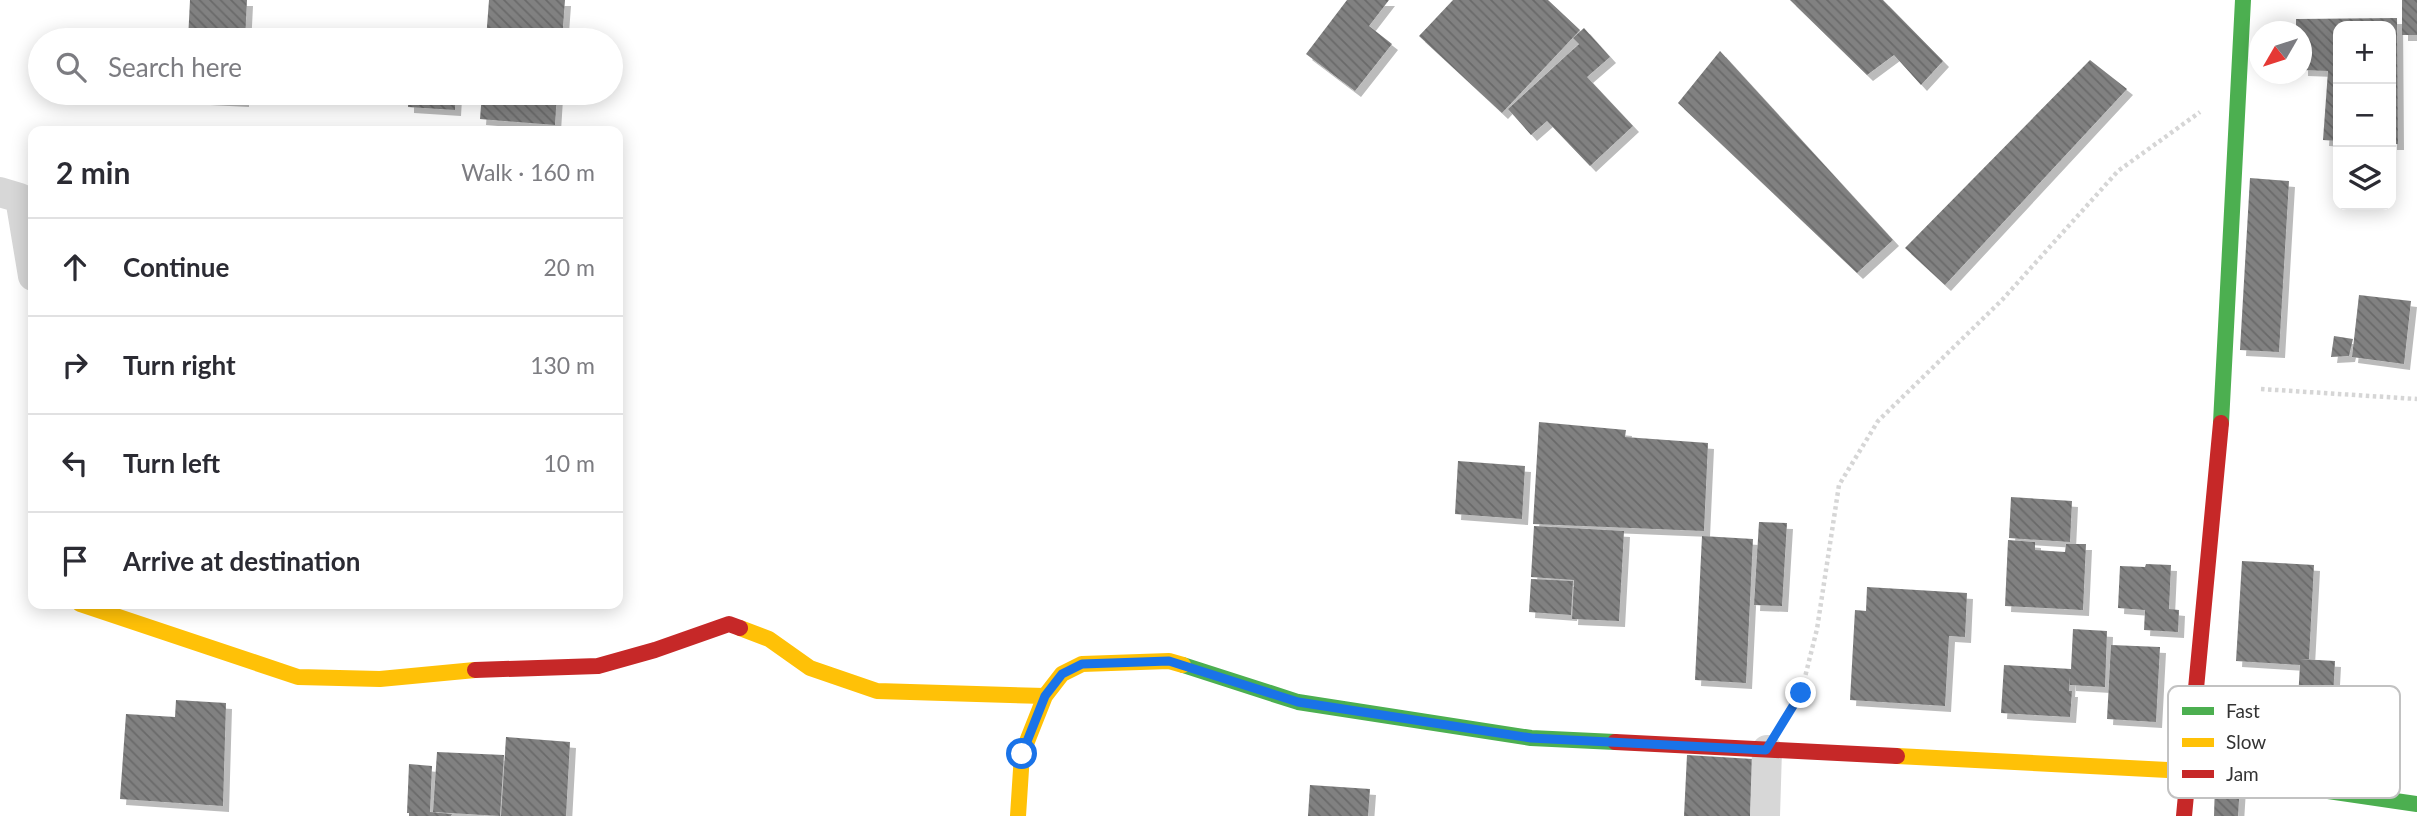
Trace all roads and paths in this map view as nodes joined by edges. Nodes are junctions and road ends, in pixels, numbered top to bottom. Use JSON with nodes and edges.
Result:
{"nodes":[{"id":1,"x":2243,"y":0,"type":"edge"},
{"id":2,"x":2238,"y":85,"type":"junction"},
{"id":3,"x":18,"y":196,"type":"edge"},
{"id":4,"x":28,"y":249,"type":"edge"},
{"id":5,"x":2224,"y":387,"type":"junction"},
{"id":6,"x":2417,"y":399,"type":"edge"},
{"id":7,"x":95,"y":609,"type":"edge"},
{"id":8,"x":2195,"y":686,"type":"edge"},
{"id":9,"x":1045,"y":696,"type":"junction"},
{"id":10,"x":1766,"y":750,"type":"junction"},
{"id":11,"x":2168,"y":770,"type":"edge"},
{"id":12,"x":2185,"y":798,"type":"edge"},
{"id":13,"x":2375,"y":798,"type":"edge"},
{"id":14,"x":2417,"y":804,"type":"edge"},
{"id":15,"x":1018,"y":816,"type":"edge"},
{"id":16,"x":1765,"y":816,"type":"edge"},
{"id":17,"x":2184,"y":816,"type":"edge"}],
"edges":[{"from":1,"to":2,"type":"street"},
{"from":2,"to":5,"type":"street"},
{"from":2,"to":10,"type":"path"},
{"from":3,"to":4,"type":"street"},
{"from":5,"to":6,"type":"path"},
{"from":5,"to":8,"type":"street"},
{"from":7,"to":9,"type":"street"},
{"from":9,"to":10,"type":"street"},
{"from":9,"to":15,"type":"street"},
{"from":10,"to":11,"type":"street"},
{"from":10,"to":16,"type":"street"},
{"from":12,"to":17,"type":"street"},
{"from":13,"to":14,"type":"street"}]}
